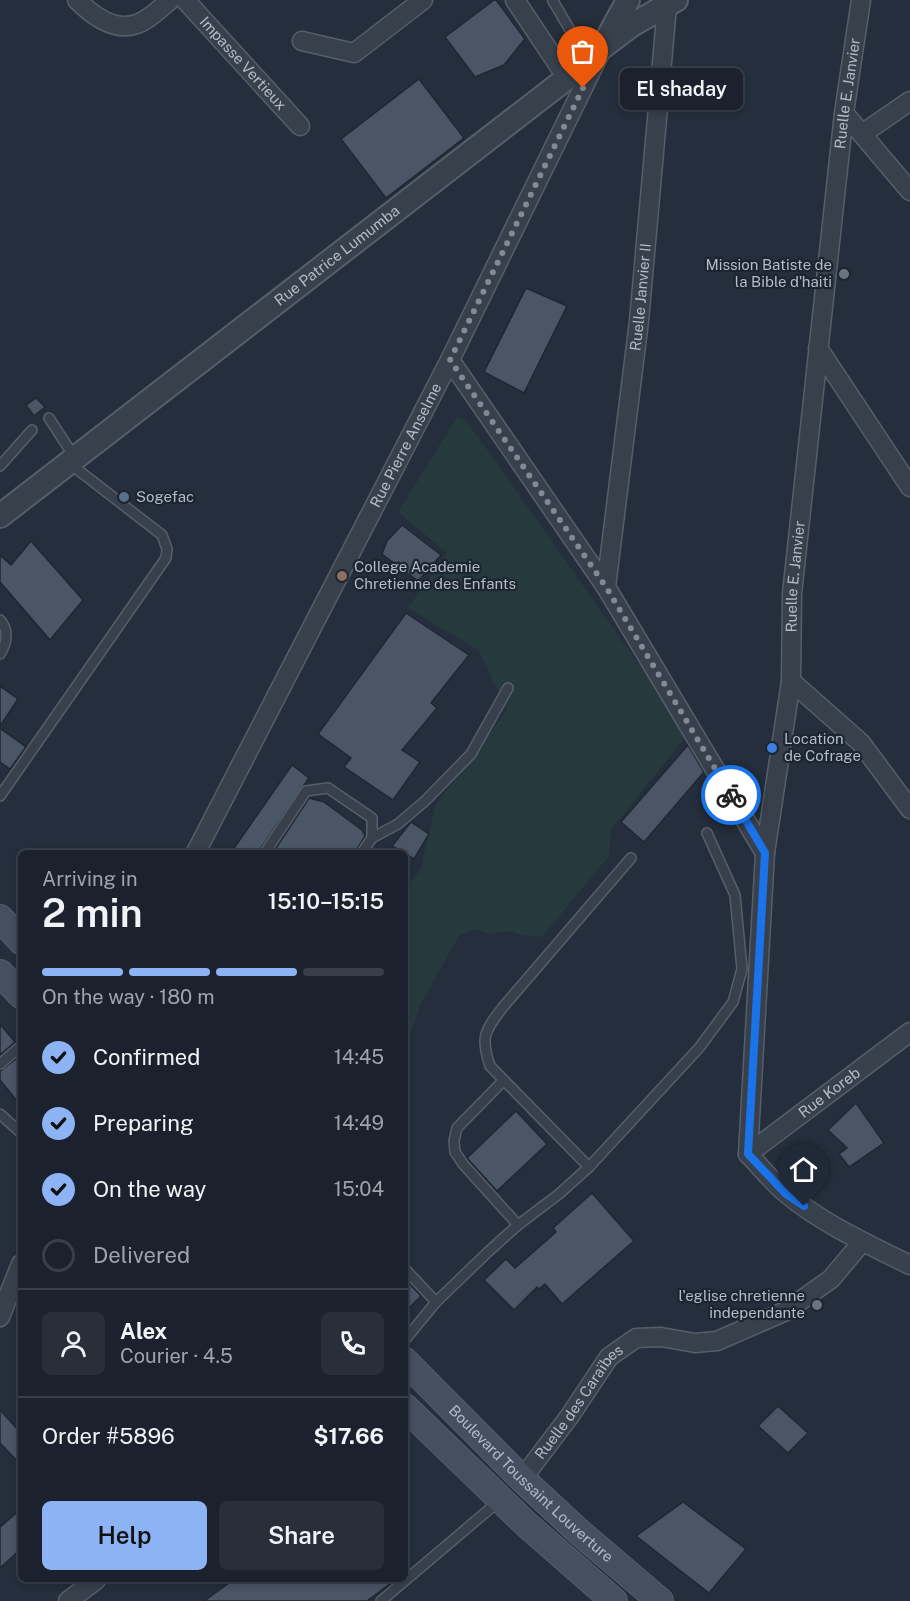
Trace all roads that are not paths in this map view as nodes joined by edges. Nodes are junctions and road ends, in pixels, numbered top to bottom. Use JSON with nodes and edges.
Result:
{"nodes":[{"id":1,"x":77,"y":0,"type":"edge"},
{"id":2,"x":170,"y":0,"type":"edge"},
{"id":3,"x":185,"y":0,"type":"edge"},
{"id":4,"x":423,"y":0,"type":"edge"},
{"id":5,"x":515,"y":0,"type":"edge"},
{"id":6,"x":554,"y":0,"type":"edge"},
{"id":7,"x":628,"y":0,"type":"edge"},
{"id":8,"x":861,"y":0,"type":"edge"},
{"id":9,"x":672,"y":3,"type":"edge"},
{"id":10,"x":302,"y":41,"type":"dead end"},
{"id":11,"x":595,"y":53,"type":"junction"},
{"id":12,"x":567,"y":78,"type":"junction"},
{"id":13,"x":910,"y":101,"type":"edge"},
{"id":14,"x":844,"y":113,"type":"junction"},
{"id":15,"x":300,"y":126,"type":"dead end"},
{"id":16,"x":862,"y":134,"type":"junction"},
{"id":17,"x":910,"y":191,"type":"edge"},
{"id":18,"x":818,"y":348,"type":"junction"},
{"id":19,"x":450,"y":360,"type":"junction"},
{"id":20,"x":49,"y":418,"type":"dead end"},
{"id":21,"x":33,"y":430,"type":"dead end"},
{"id":22,"x":72,"y":460,"type":"junction"},
{"id":23,"x":0,"y":466,"type":"edge"},
{"id":24,"x":910,"y":487,"type":"edge"},
{"id":25,"x":0,"y":516,"type":"edge"},
{"id":26,"x":606,"y":587,"type":"junction"},
{"id":27,"x":0,"y":620,"type":"edge"},
{"id":28,"x":0,"y":654,"type":"edge"},
{"id":29,"x":791,"y":681,"type":"junction"},
{"id":30,"x":508,"y":688,"type":"dead end"},
{"id":31,"x":0,"y":796,"type":"edge"},
{"id":32,"x":910,"y":809,"type":"edge"},
{"id":33,"x":707,"y":833,"type":"dead end"},
{"id":34,"x":372,"y":838,"type":"junction"},
{"id":35,"x":197,"y":850,"type":"edge"},
{"id":36,"x":267,"y":850,"type":"edge"},
{"id":37,"x":364,"y":850,"type":"edge"},
{"id":38,"x":765,"y":853,"type":"junction"},
{"id":39,"x":631,"y":858,"type":"dead end"},
{"id":40,"x":0,"y":918,"type":"edge"},
{"id":41,"x":18,"y":938,"type":"edge"},
{"id":42,"x":0,"y":973,"type":"edge"},
{"id":43,"x":18,"y":992,"type":"edge"},
{"id":44,"x":910,"y":1032,"type":"edge"},
{"id":45,"x":18,"y":1049,"type":"edge"},
{"id":46,"x":0,"y":1064,"type":"edge"},
{"id":47,"x":504,"y":1080,"type":"junction"},
{"id":48,"x":0,"y":1114,"type":"edge"},
{"id":49,"x":18,"y":1130,"type":"edge"},
{"id":50,"x":748,"y":1154,"type":"junction"},
{"id":51,"x":589,"y":1167,"type":"junction"},
{"id":52,"x":518,"y":1225,"type":"junction"},
{"id":53,"x":862,"y":1242,"type":"junction"},
{"id":54,"x":910,"y":1265,"type":"edge"},
{"id":55,"x":18,"y":1272,"type":"edge"},
{"id":56,"x":408,"y":1272,"type":"edge"},
{"id":57,"x":436,"y":1302,"type":"junction"},
{"id":58,"x":0,"y":1317,"type":"edge"},
{"id":59,"x":408,"y":1336,"type":"edge"},
{"id":60,"x":408,"y":1364,"type":"edge"},
{"id":61,"x":408,"y":1410,"type":"edge"},
{"id":62,"x":522,"y":1479,"type":"junction"},
{"id":63,"x":501,"y":1499,"type":"junction"},
{"id":64,"x":408,"y":1578,"type":"edge"},
{"id":65,"x":93,"y":1582,"type":"edge"},
{"id":66,"x":403,"y":1582,"type":"edge"},
{"id":67,"x":68,"y":1601,"type":"edge"},
{"id":68,"x":381,"y":1601,"type":"edge"},
{"id":69,"x":614,"y":1601,"type":"edge"},
{"id":70,"x":660,"y":1601,"type":"edge"}],
"edges":[{"from":1,"to":2,"type":"street"},
{"from":3,"to":15,"type":"street","name":"Impasse Vertieux"},
{"from":4,"to":10,"type":"street"},
{"from":5,"to":12,"type":"street"},
{"from":6,"to":11,"type":"lane"},
{"from":7,"to":11,"type":"street","name":"Rue Pierre Anselme"},
{"from":8,"to":14,"type":"street","name":"Ruelle E. Janvier"},
{"from":9,"to":11,"type":"street","name":"Rue Patrice Lumumba"},
{"from":9,"to":26,"type":"street","name":"Ruelle Janvier II"},
{"from":11,"to":12,"type":"street","name":"Rue Patrice Lumumba"},
{"from":11,"to":19,"type":"street","name":"Rue Pierre Anselme"},
{"from":12,"to":22,"type":"street","name":"Rue Patrice Lumumba"},
{"from":13,"to":16,"type":"street"},
{"from":14,"to":16,"type":"street"},
{"from":14,"to":18,"type":"street","name":"Ruelle E. Janvier"},
{"from":16,"to":17,"type":"street"},
{"from":18,"to":24,"type":"street"},
{"from":18,"to":29,"type":"street","name":"Ruelle E. Janvier"},
{"from":19,"to":26,"type":"street"},
{"from":19,"to":35,"type":"street","name":"Rue Pierre Anselme"},
{"from":20,"to":22,"type":"lane"},
{"from":21,"to":23,"type":"lane"},
{"from":22,"to":25,"type":"street","name":"Rue Patrice Lumumba"},
{"from":22,"to":31,"type":"lane"},
{"from":26,"to":38,"type":"street"},
{"from":27,"to":28,"type":"lane"},
{"from":29,"to":32,"type":"street"},
{"from":29,"to":38,"type":"street","name":"Ruelle E. Janvier"},
{"from":30,"to":34,"type":"lane"},
{"from":33,"to":51,"type":"lane"},
{"from":34,"to":36,"type":"lane"},
{"from":34,"to":37,"type":"lane"},
{"from":38,"to":50,"type":"street","name":"Ruelle E. Janvier"},
{"from":39,"to":47,"type":"lane"},
{"from":40,"to":41,"type":"main road"},
{"from":42,"to":43,"type":"main road"},
{"from":44,"to":50,"type":"street","name":"Rue Koreb"},
{"from":45,"to":46,"type":"lane"},
{"from":47,"to":51,"type":"lane"},
{"from":47,"to":52,"type":"lane"},
{"from":48,"to":49,"type":"lane"},
{"from":50,"to":53,"type":"street"},
{"from":51,"to":52,"type":"lane"},
{"from":52,"to":57,"type":"lane"},
{"from":53,"to":54,"type":"street"},
{"from":53,"to":62,"type":"street","name":"Ruelle des Caraïbes"},
{"from":55,"to":58,"type":"street"},
{"from":56,"to":57,"type":"lane"},
{"from":57,"to":59,"type":"lane"},
{"from":60,"to":62,"type":"main road","name":"Boulevard Toussaint Louverture"},
{"from":61,"to":63,"type":"main road","name":"Boulevard Toussaint Louverture"},
{"from":62,"to":70,"type":"main road","name":"Boulevard Toussaint Louverture"},
{"from":63,"to":64,"type":"lane"},
{"from":63,"to":69,"type":"main road","name":"Boulevard Toussaint Louverture"},
{"from":65,"to":67,"type":"street"},
{"from":66,"to":68,"type":"lane"}]}
